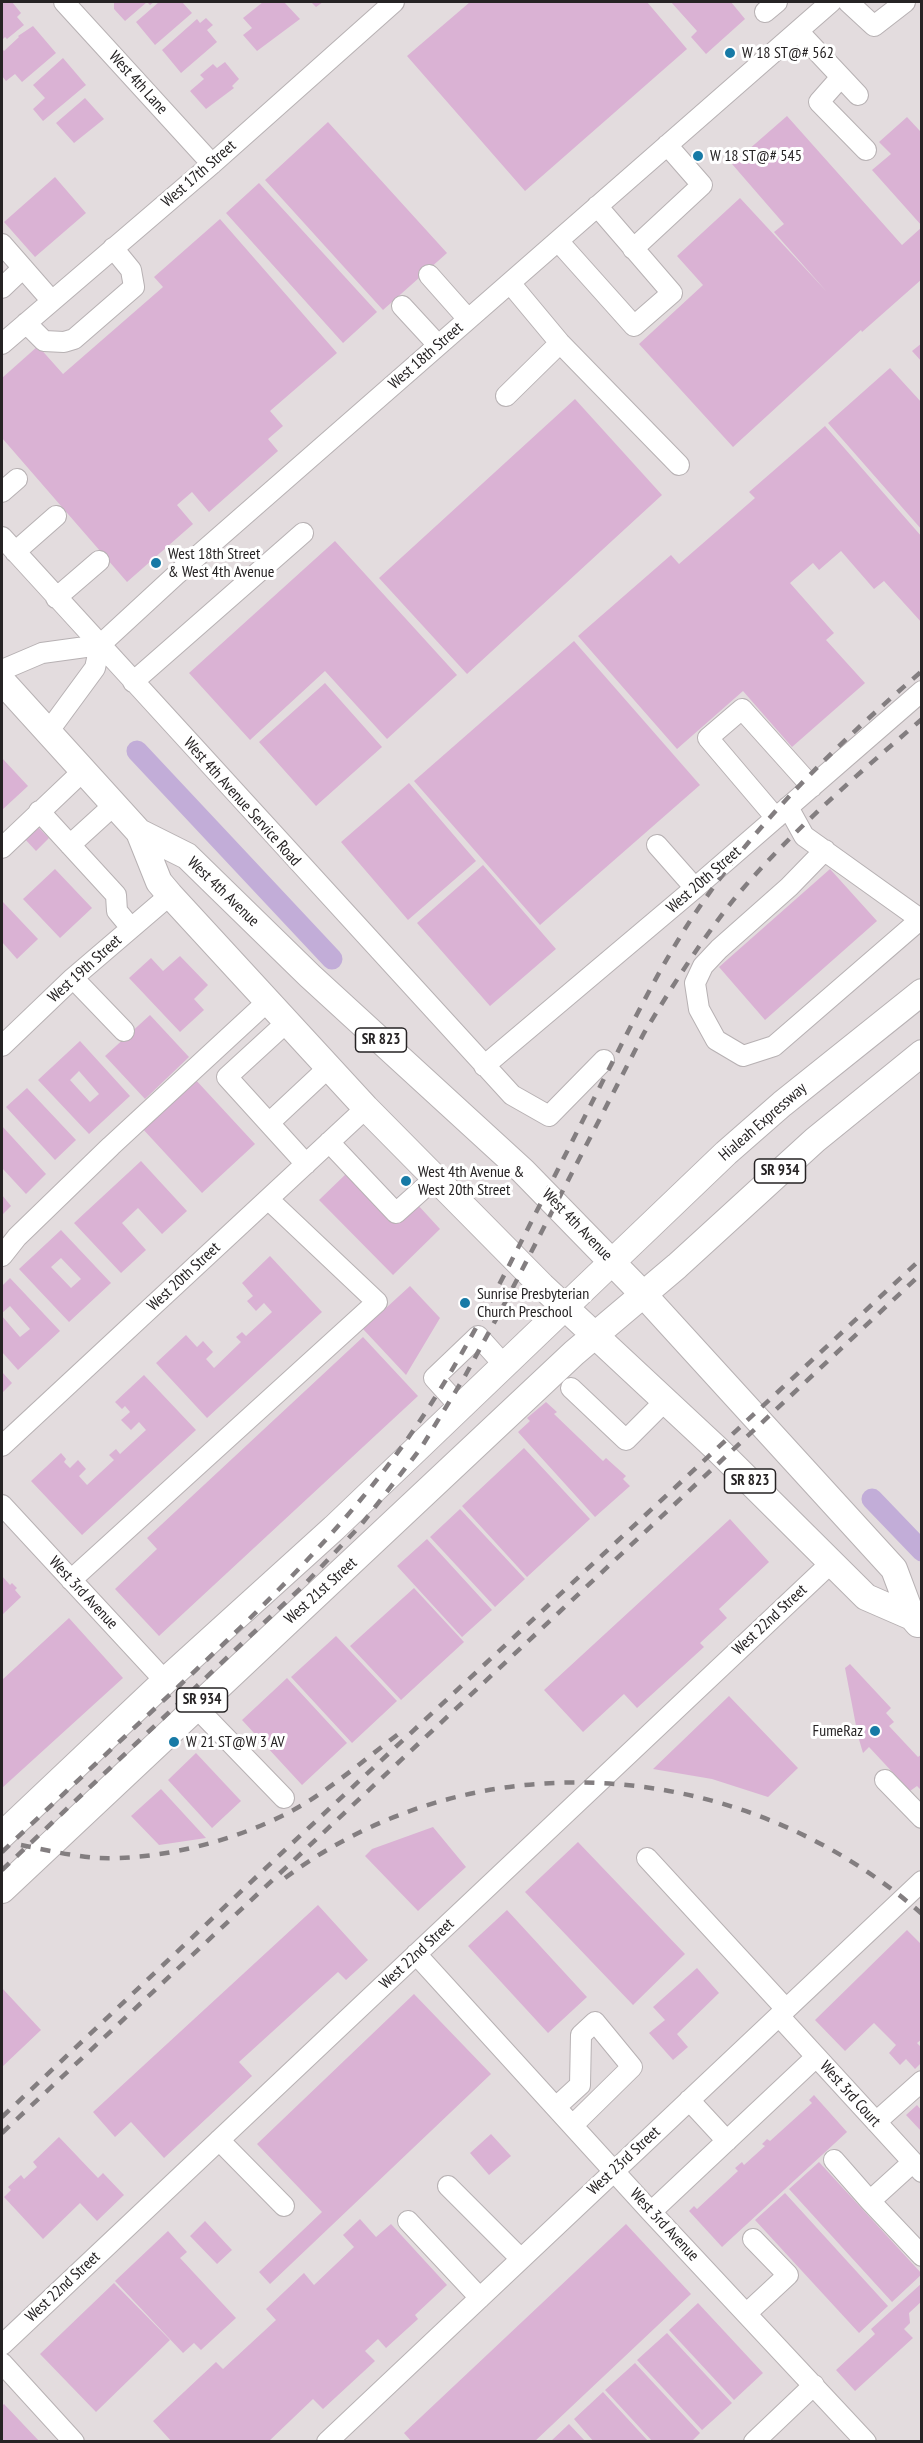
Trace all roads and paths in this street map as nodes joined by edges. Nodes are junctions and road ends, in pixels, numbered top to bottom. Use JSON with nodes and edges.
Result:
{"nodes":[{"id":1,"x":64,"y":2,"type":"edge"},
{"id":2,"x":394,"y":2,"type":"edge"},
{"id":3,"x":831,"y":2,"type":"edge"},
{"id":4,"x":848,"y":2,"type":"edge"},
{"id":5,"x":905,"y":2,"type":"edge"},
{"id":6,"x":916,"y":2,"type":"edge"},
{"id":7,"x":921,"y":7,"type":"edge"},
{"id":8,"x":798,"y":31,"type":"junction"},
{"id":9,"x":841,"y":77,"type":"junction"},
{"id":10,"x":858,"y":95,"type":"dead end"},
{"id":11,"x":668,"y":145,"type":"junction"},
{"id":12,"x":866,"y":150,"type":"dead end"},
{"id":13,"x":212,"y":164,"type":"junction"},
{"id":14,"x":597,"y":206,"type":"junction"},
{"id":15,"x":558,"y":241,"type":"junction"},
{"id":16,"x":2,"y":244,"type":"edge"},
{"id":17,"x":113,"y":248,"type":"junction"},
{"id":18,"x":633,"y":249,"type":"junction"},
{"id":19,"x":23,"y":268,"type":"junction"},
{"id":20,"x":429,"y":275,"type":"dead end"},
{"id":21,"x":510,"y":283,"type":"junction"},
{"id":22,"x":2,"y":288,"type":"edge"},
{"id":23,"x":51,"y":300,"type":"junction"},
{"id":24,"x":402,"y":306,"type":"dead end"},
{"id":25,"x":468,"y":320,"type":"junction"},
{"id":26,"x":26,"y":323,"type":"junction"},
{"id":27,"x":560,"y":343,"type":"junction"},
{"id":28,"x":2,"y":344,"type":"edge"},
{"id":29,"x":438,"y":345,"type":"junction"},
{"id":30,"x":506,"y":396,"type":"dead end"},
{"id":31,"x":679,"y":465,"type":"dead end"},
{"id":32,"x":17,"y":479,"type":"dead end"},
{"id":33,"x":2,"y":492,"type":"edge"},
{"id":34,"x":56,"y":516,"type":"dead end"},
{"id":35,"x":303,"y":533,"type":"dead end"},
{"id":36,"x":2,"y":537,"type":"edge"},
{"id":37,"x":15,"y":552,"type":"junction"},
{"id":38,"x":99,"y":561,"type":"dead end"},
{"id":39,"x":56,"y":598,"type":"junction"},
{"id":40,"x":100,"y":645,"type":"junction"},
{"id":41,"x":2,"y":670,"type":"edge"},
{"id":42,"x":2,"y":681,"type":"edge"},
{"id":43,"x":133,"y":682,"type":"junction"},
{"id":44,"x":921,"y":691,"type":"edge"},
{"id":45,"x":48,"y":732,"type":"junction"},
{"id":46,"x":83,"y":771,"type":"junction"},
{"id":47,"x":812,"y":787,"type":"junction"},
{"id":48,"x":114,"y":805,"type":"junction"},
{"id":49,"x":39,"y":812,"type":"junction"},
{"id":50,"x":782,"y":812,"type":"junction"},
{"id":51,"x":139,"y":832,"type":"junction"},
{"id":52,"x":657,"y":844,"type":"dead end"},
{"id":53,"x":70,"y":845,"type":"junction"},
{"id":54,"x":2,"y":848,"type":"edge"},
{"id":55,"x":825,"y":850,"type":"junction"},
{"id":56,"x":695,"y":888,"type":"junction"},
{"id":57,"x":170,"y":895,"type":"junction"},
{"id":58,"x":921,"y":918,"type":"edge"},
{"id":59,"x":131,"y":928,"type":"junction"},
{"id":60,"x":73,"y":978,"type":"junction"},
{"id":61,"x":921,"y":992,"type":"edge"},
{"id":62,"x":268,"y":1001,"type":"junction"},
{"id":63,"x":287,"y":1022,"type":"junction"},
{"id":64,"x":124,"y":1031,"type":"dead end"},
{"id":65,"x":2,"y":1046,"type":"edge"},
{"id":66,"x":921,"y":1053,"type":"edge"},
{"id":67,"x":604,"y":1060,"type":"dead end"},
{"id":68,"x":484,"y":1066,"type":"junction"},
{"id":69,"x":329,"y":1067,"type":"junction"},
{"id":70,"x":366,"y":1108,"type":"junction"},
{"id":71,"x":269,"y":1123,"type":"junction"},
{"id":72,"x":329,"y":1142,"type":"junction"},
{"id":73,"x":306,"y":1164,"type":"junction"},
{"id":74,"x":434,"y":1179,"type":"junction"},
{"id":75,"x":268,"y":1199,"type":"junction"},
{"id":76,"x":2,"y":1256,"type":"edge"},
{"id":77,"x":612,"y":1262,"type":"junction"},
{"id":78,"x":643,"y":1294,"type":"junction"},
{"id":79,"x":566,"y":1308,"type":"junction"},
{"id":80,"x":595,"y":1335,"type":"junction"},
{"id":81,"x":505,"y":1366,"type":"junction"},
{"id":82,"x":571,"y":1388,"type":"dead end"},
{"id":83,"x":665,"y":1401,"type":"junction"},
{"id":84,"x":461,"y":1408,"type":"junction"},
{"id":85,"x":2,"y":1446,"type":"edge"},
{"id":86,"x":2,"y":1505,"type":"edge"},
{"id":87,"x":832,"y":1562,"type":"junction"},
{"id":88,"x":71,"y":1580,"type":"junction"},
{"id":89,"x":917,"y":1622,"type":"edge"},
{"id":90,"x":165,"y":1681,"type":"junction"},
{"id":91,"x":195,"y":1706,"type":"junction"},
{"id":92,"x":885,"y":1780,"type":"dead end"},
{"id":93,"x":284,"y":1798,"type":"dead end"},
{"id":94,"x":921,"y":1818,"type":"edge"},
{"id":95,"x":2,"y":1836,"type":"edge"},
{"id":96,"x":646,"y":1858,"type":"dead end"},
{"id":97,"x":920,"y":1887,"type":"edge"},
{"id":98,"x":2,"y":1890,"type":"edge"},
{"id":99,"x":416,"y":1954,"type":"junction"},
{"id":100,"x":783,"y":2012,"type":"junction"},
{"id":101,"x":816,"y":2057,"type":"junction"},
{"id":102,"x":921,"y":2081,"type":"edge"},
{"id":103,"x":689,"y":2100,"type":"junction"},
{"id":104,"x":556,"y":2107,"type":"junction"},
{"id":105,"x":876,"y":2122,"type":"junction"},
{"id":106,"x":573,"y":2125,"type":"junction"},
{"id":107,"x":219,"y":2140,"type":"junction"},
{"id":108,"x":727,"y":2141,"type":"junction"},
{"id":109,"x":834,"y":2160,"type":"dead end"},
{"id":110,"x":917,"y":2167,"type":"edge"},
{"id":111,"x":614,"y":2171,"type":"junction"},
{"id":112,"x":448,"y":2186,"type":"dead end"},
{"id":113,"x":870,"y":2201,"type":"junction"},
{"id":114,"x":284,"y":2206,"type":"dead end"},
{"id":115,"x":651,"y":2212,"type":"junction"},
{"id":116,"x":408,"y":2221,"type":"dead end"},
{"id":117,"x":753,"y":2239,"type":"dead end"},
{"id":118,"x":921,"y":2256,"type":"edge"},
{"id":119,"x":521,"y":2259,"type":"junction"},
{"id":120,"x":480,"y":2298,"type":"junction"},
{"id":121,"x":747,"y":2313,"type":"junction"},
{"id":122,"x":2,"y":2345,"type":"edge"},
{"id":123,"x":2,"y":2363,"type":"edge"},
{"id":124,"x":814,"y":2385,"type":"junction"},
{"id":125,"x":74,"y":2442,"type":"edge"},
{"id":126,"x":327,"y":2442,"type":"edge"},
{"id":127,"x":754,"y":2442,"type":"edge"},
{"id":128,"x":866,"y":2442,"type":"edge"}],
"edges":[{"from":1,"to":13,"type":"street","name":"West 4th Lane"},
{"from":2,"to":13,"type":"street","name":"West 17th Street"},
{"from":3,"to":8,"type":"street","name":"West 18th Street"},
{"from":4,"to":5,"type":"street"},
{"from":6,"to":7,"type":"street"},
{"from":8,"to":9,"type":"street"},
{"from":8,"to":11,"type":"street","name":"West 18th Street"},
{"from":9,"to":10,"type":"street"},
{"from":9,"to":12,"type":"street"},
{"from":11,"to":14,"type":"street","name":"West 18th Street"},
{"from":11,"to":18,"type":"street"},
{"from":13,"to":17,"type":"street","name":"West 17th Street"},
{"from":14,"to":15,"type":"street","name":"West 18th Street"},
{"from":14,"to":18,"type":"street"},
{"from":15,"to":18,"type":"street"},
{"from":15,"to":21,"type":"street","name":"West 18th Street"},
{"from":16,"to":19,"type":"street"},
{"from":17,"to":23,"type":"street","name":"West 17th Street"},
{"from":17,"to":26,"type":"street"},
{"from":19,"to":22,"type":"street"},
{"from":19,"to":23,"type":"street"},
{"from":20,"to":25,"type":"street"},
{"from":21,"to":25,"type":"street","name":"West 18th Street"},
{"from":21,"to":27,"type":"street"},
{"from":23,"to":26,"type":"street","name":"West 17th Street"},
{"from":24,"to":29,"type":"street"},
{"from":25,"to":29,"type":"street","name":"West 18th Street"},
{"from":26,"to":28,"type":"street","name":"West 17th Street"},
{"from":27,"to":30,"type":"street"},
{"from":27,"to":31,"type":"street"},
{"from":29,"to":40,"type":"street","name":"West 18th Street"},
{"from":32,"to":33,"type":"street"},
{"from":34,"to":37,"type":"street"},
{"from":35,"to":43,"type":"street"},
{"from":36,"to":37,"type":"street","name":"West 4th Avenue Service Road"},
{"from":37,"to":39,"type":"street","name":"West 4th Avenue Service Road"},
{"from":38,"to":39,"type":"street"},
{"from":39,"to":40,"type":"street","name":"West 4th Avenue Service Road"},
{"from":40,"to":41,"type":"street"},
{"from":40,"to":43,"type":"street","name":"West 4th Avenue Service Road"},
{"from":40,"to":45,"type":"street"},
{"from":42,"to":45,"type":"main road","name":"West 4th Avenue","number":"SR 823"},
{"from":43,"to":68,"type":"street","name":"West 4th Avenue Service Road"},
{"from":44,"to":47,"type":"street","name":"West 20th Street"},
{"from":45,"to":46,"type":"main road","name":"West 4th Avenue","number":"SR 823"},
{"from":46,"to":48,"type":"main road","name":"West 4th Avenue","number":"SR 823"},
{"from":46,"to":49,"type":"street"},
{"from":47,"to":50,"type":"street","name":"West 20th Street"},
{"from":47,"to":50,"type":"street"},
{"from":48,"to":51,"type":"main road","name":"West 4th Avenue","number":"SR 823"},
{"from":48,"to":53,"type":"street"},
{"from":49,"to":53,"type":"street"},
{"from":49,"to":54,"type":"street"},
{"from":50,"to":55,"type":"street"},
{"from":50,"to":56,"type":"street","name":"West 20th Street"},
{"from":51,"to":57,"type":"main road","name":"West 4th Avenue","number":"SR 823"},
{"from":51,"to":77,"type":"main road","name":"West 4th Avenue","number":"SR 823"},
{"from":52,"to":56,"type":"street"},
{"from":53,"to":59,"type":"street"},
{"from":55,"to":58,"type":"street"},
{"from":55,"to":58,"type":"street"},
{"from":56,"to":68,"type":"street","name":"West 20th Street"},
{"from":57,"to":59,"type":"street","name":"West 19th Street"},
{"from":57,"to":62,"type":"main road","name":"West 4th Avenue","number":"SR 823"},
{"from":59,"to":60,"type":"street","name":"West 19th Street"},
{"from":60,"to":64,"type":"street"},
{"from":60,"to":65,"type":"street","name":"West 19th Street"},
{"from":61,"to":77,"type":"main road","name":"Hialeah Expressway","number":"SR 934"},
{"from":62,"to":63,"type":"main road","name":"West 4th Avenue","number":"SR 823"},
{"from":62,"to":76,"type":"street"},
{"from":63,"to":69,"type":"main road","name":"West 4th Avenue","number":"SR 823"},
{"from":63,"to":71,"type":"street"},
{"from":66,"to":78,"type":"main road","number":"SR 934"},
{"from":67,"to":68,"type":"street","name":"West 4th Avenue Service Road"},
{"from":69,"to":70,"type":"main road","name":"West 4th Avenue","number":"SR 823"},
{"from":69,"to":71,"type":"street"},
{"from":70,"to":72,"type":"street","name":"West 20th Street"},
{"from":70,"to":74,"type":"main road","name":"West 4th Avenue","number":"SR 823"},
{"from":71,"to":73,"type":"street"},
{"from":72,"to":73,"type":"street","name":"West 20th Street"},
{"from":72,"to":74,"type":"street"},
{"from":73,"to":75,"type":"street","name":"West 20th Street"},
{"from":74,"to":79,"type":"main road","name":"West 4th Avenue","number":"SR 823"},
{"from":75,"to":85,"type":"street","name":"West 20th Street"},
{"from":75,"to":88,"type":"street"},
{"from":77,"to":78,"type":"main road","name":"West 4th Avenue","number":"SR 823"},
{"from":77,"to":79,"type":"main road","number":"SR 934"},
{"from":78,"to":80,"type":"main road","name":"West 21st Street","number":"SR 934"},
{"from":78,"to":89,"type":"main road","name":"West 4th Avenue","number":"SR 823"},
{"from":79,"to":80,"type":"main road","name":"West 4th Avenue","number":"SR 823"},
{"from":79,"to":81,"type":"main road","number":"SR 934"},
{"from":80,"to":83,"type":"main road","name":"West 4th Avenue","number":"SR 823"},
{"from":80,"to":91,"type":"main road","name":"West 21st Street","number":"SR 934"},
{"from":81,"to":84,"type":"main road","number":"SR 934"},
{"from":81,"to":84,"type":"street"},
{"from":82,"to":83,"type":"street"},
{"from":83,"to":87,"type":"main road","name":"West 4th Avenue","number":"SR 823"},
{"from":84,"to":90,"type":"main road","number":"SR 934"},
{"from":86,"to":88,"type":"street","name":"West 3rd Avenue"},
{"from":87,"to":89,"type":"main road","name":"West 4th Avenue","number":"SR 823"},
{"from":87,"to":99,"type":"street","name":"West 22nd Street"},
{"from":88,"to":90,"type":"street","name":"West 3rd Avenue"},
{"from":90,"to":95,"type":"main road","number":"SR 934"},
{"from":91,"to":93,"type":"street"},
{"from":91,"to":98,"type":"main road","name":"West 21st Street","number":"SR 934"},
{"from":92,"to":94,"type":"street"},
{"from":96,"to":100,"type":"street","name":"West 3rd Court"},
{"from":97,"to":100,"type":"street","name":"West 23rd Street"},
{"from":99,"to":104,"type":"street","name":"West 3rd Avenue"},
{"from":99,"to":107,"type":"street","name":"West 22nd Street"},
{"from":100,"to":101,"type":"street","name":"West 3rd Court"},
{"from":100,"to":103,"type":"street","name":"West 23rd Street"},
{"from":101,"to":105,"type":"street","name":"West 3rd Court"},
{"from":101,"to":108,"type":"street"},
{"from":102,"to":105,"type":"street"},
{"from":103,"to":108,"type":"street"},
{"from":103,"to":111,"type":"street","name":"West 23rd Street"},
{"from":104,"to":106,"type":"street","name":"West 3rd Avenue"},
{"from":104,"to":106,"type":"street"},
{"from":105,"to":110,"type":"street","name":"West 3rd Court"},
{"from":106,"to":111,"type":"street","name":"West 3rd Avenue"},
{"from":107,"to":114,"type":"street"},
{"from":107,"to":122,"type":"street","name":"West 22nd Street"},
{"from":108,"to":115,"type":"street"},
{"from":109,"to":113,"type":"street"},
{"from":110,"to":113,"type":"street"},
{"from":111,"to":115,"type":"street","name":"West 3rd Avenue"},
{"from":111,"to":119,"type":"street","name":"West 23rd Street"},
{"from":112,"to":119,"type":"street"},
{"from":113,"to":118,"type":"street"},
{"from":115,"to":121,"type":"street","name":"West 3rd Avenue"},
{"from":116,"to":120,"type":"street"},
{"from":117,"to":121,"type":"street"},
{"from":119,"to":120,"type":"street","name":"West 23rd Street"},
{"from":120,"to":126,"type":"street","name":"West 23rd Street"},
{"from":121,"to":124,"type":"street","name":"West 3rd Avenue"},
{"from":123,"to":125,"type":"street"},
{"from":124,"to":127,"type":"street"},
{"from":124,"to":128,"type":"street","name":"West 3rd Avenue"}]}
